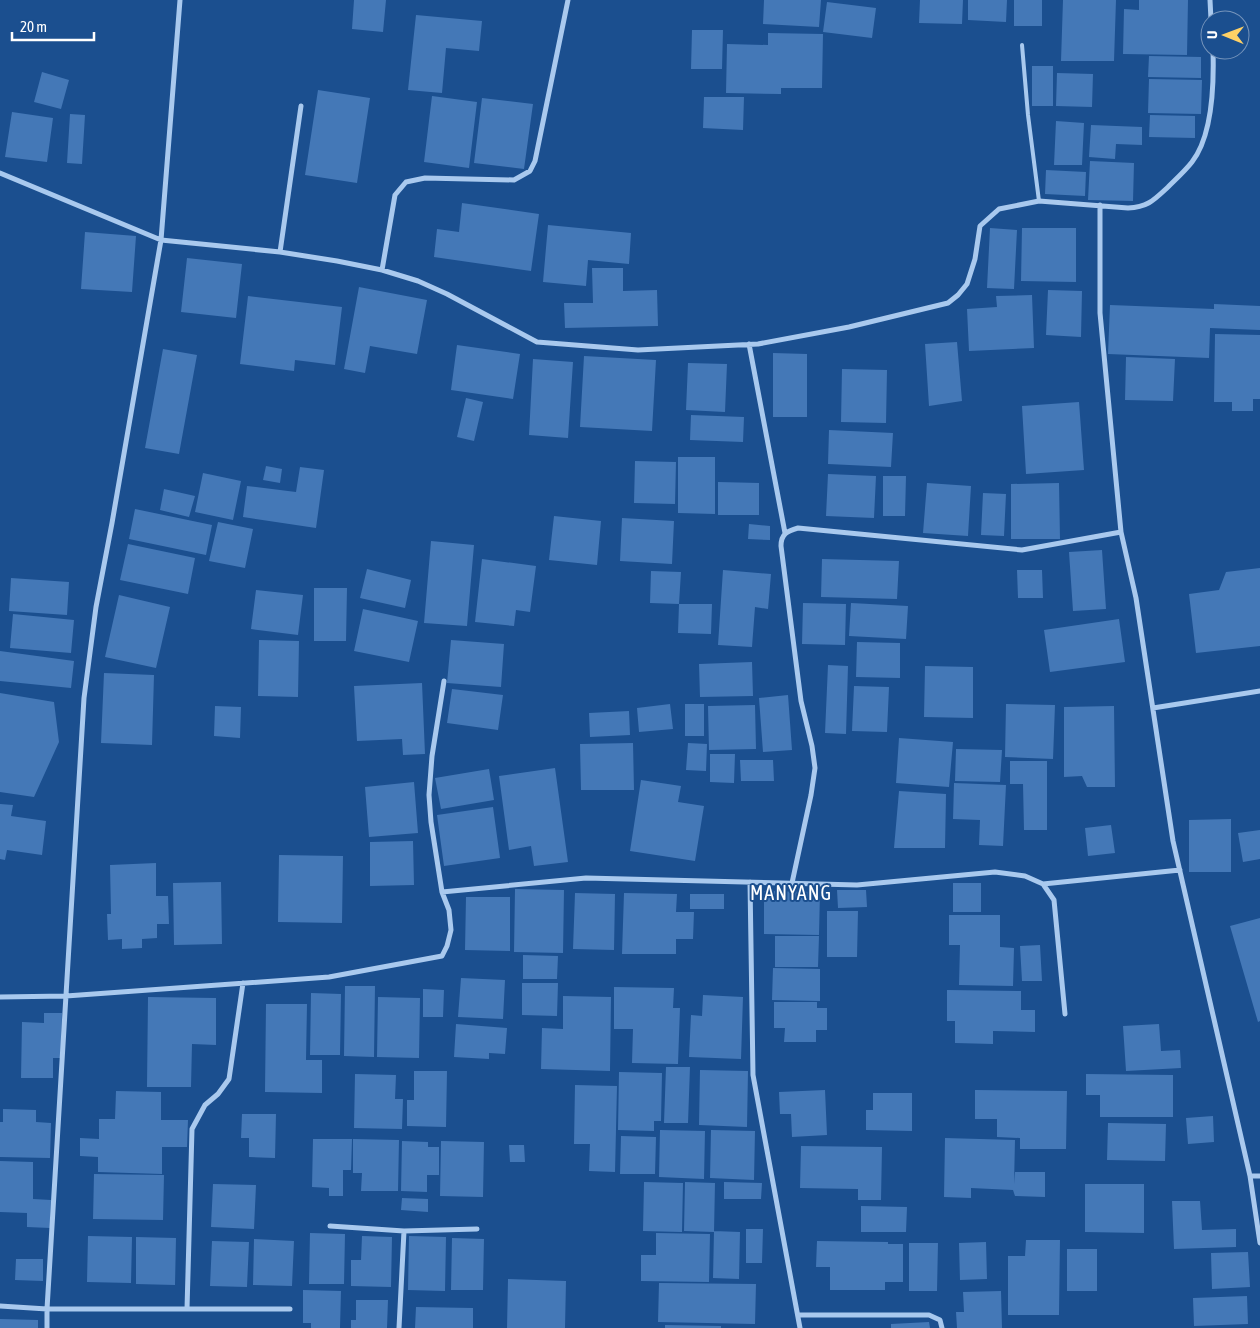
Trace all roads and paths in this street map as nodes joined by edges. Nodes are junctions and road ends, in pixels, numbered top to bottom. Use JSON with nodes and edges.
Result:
{"nodes":[{"id":1,"x":180,"y":0,"type":"edge"},
{"id":2,"x":568,"y":0,"type":"edge"},
{"id":3,"x":1022,"y":45,"type":"dead end"},
{"id":4,"x":1213,"y":60,"type":"edge"},
{"id":5,"x":301,"y":106,"type":"dead end"},
{"id":6,"x":0,"y":173,"type":"edge"},
{"id":7,"x":1039,"y":201,"type":"junction"},
{"id":8,"x":1100,"y":205,"type":"junction"},
{"id":9,"x":161,"y":240,"type":"junction"},
{"id":10,"x":280,"y":252,"type":"junction"},
{"id":11,"x":382,"y":270,"type":"junction"},
{"id":12,"x":749,"y":344,"type":"junction"},
{"id":13,"x":1121,"y":532,"type":"junction"},
{"id":14,"x":785,"y":533,"type":"junction"},
{"id":15,"x":444,"y":681,"type":"dead end"},
{"id":16,"x":1260,"y":691,"type":"edge"},
{"id":17,"x":1153,"y":708,"type":"junction"},
{"id":18,"x":1180,"y":870,"type":"junction"},
{"id":19,"x":750,"y":882,"type":"junction"},
{"id":20,"x":792,"y":883,"type":"junction"},
{"id":21,"x":1043,"y":884,"type":"junction"},
{"id":22,"x":442,"y":892,"type":"junction"},
{"id":23,"x":243,"y":983,"type":"junction"},
{"id":24,"x":66,"y":996,"type":"junction"},
{"id":25,"x":0,"y":997,"type":"edge"},
{"id":26,"x":1065,"y":1014,"type":"dead end"},
{"id":27,"x":1250,"y":1176,"type":"junction"},
{"id":28,"x":1260,"y":1176,"type":"edge"},
{"id":29,"x":330,"y":1226,"type":"dead end"},
{"id":30,"x":476,"y":1229,"type":"dead end"},
{"id":31,"x":404,"y":1231,"type":"junction"},
{"id":32,"x":1260,"y":1242,"type":"edge"},
{"id":33,"x":0,"y":1306,"type":"edge"},
{"id":34,"x":47,"y":1309,"type":"junction"},
{"id":35,"x":187,"y":1309,"type":"junction"},
{"id":36,"x":290,"y":1309,"type":"dead end"},
{"id":37,"x":798,"y":1315,"type":"junction"},
{"id":38,"x":47,"y":1328,"type":"edge"},
{"id":39,"x":399,"y":1328,"type":"edge"},
{"id":40,"x":800,"y":1328,"type":"edge"},
{"id":41,"x":942,"y":1328,"type":"edge"}],
"edges":[{"from":1,"to":9,"type":"street"},
{"from":2,"to":11,"type":"street"},
{"from":3,"to":7,"type":"lane"},
{"from":4,"to":8,"type":"street"},
{"from":5,"to":10,"type":"street"},
{"from":6,"to":9,"type":"street"},
{"from":7,"to":8,"type":"street"},
{"from":7,"to":12,"type":"street"},
{"from":8,"to":13,"type":"street"},
{"from":9,"to":10,"type":"street"},
{"from":9,"to":24,"type":"street"},
{"from":10,"to":11,"type":"street"},
{"from":11,"to":12,"type":"street"},
{"from":12,"to":14,"type":"street"},
{"from":13,"to":14,"type":"street"},
{"from":13,"to":17,"type":"street"},
{"from":14,"to":20,"type":"street"},
{"from":15,"to":22,"type":"street"},
{"from":16,"to":17,"type":"street"},
{"from":17,"to":18,"type":"street"},
{"from":18,"to":21,"type":"street"},
{"from":18,"to":27,"type":"street"},
{"from":19,"to":20,"type":"street"},
{"from":19,"to":22,"type":"street"},
{"from":19,"to":37,"type":"street"},
{"from":20,"to":21,"type":"street"},
{"from":21,"to":26,"type":"street"},
{"from":22,"to":23,"type":"street"},
{"from":23,"to":24,"type":"street"},
{"from":23,"to":35,"type":"street"},
{"from":24,"to":25,"type":"street"},
{"from":24,"to":34,"type":"street"},
{"from":27,"to":28,"type":"street"},
{"from":27,"to":32,"type":"street"},
{"from":29,"to":31,"type":"street"},
{"from":30,"to":31,"type":"street"},
{"from":31,"to":39,"type":"street"},
{"from":33,"to":34,"type":"street"},
{"from":34,"to":35,"type":"street"},
{"from":34,"to":38,"type":"street"},
{"from":35,"to":36,"type":"street"},
{"from":37,"to":40,"type":"street"},
{"from":37,"to":41,"type":"street"}]}
